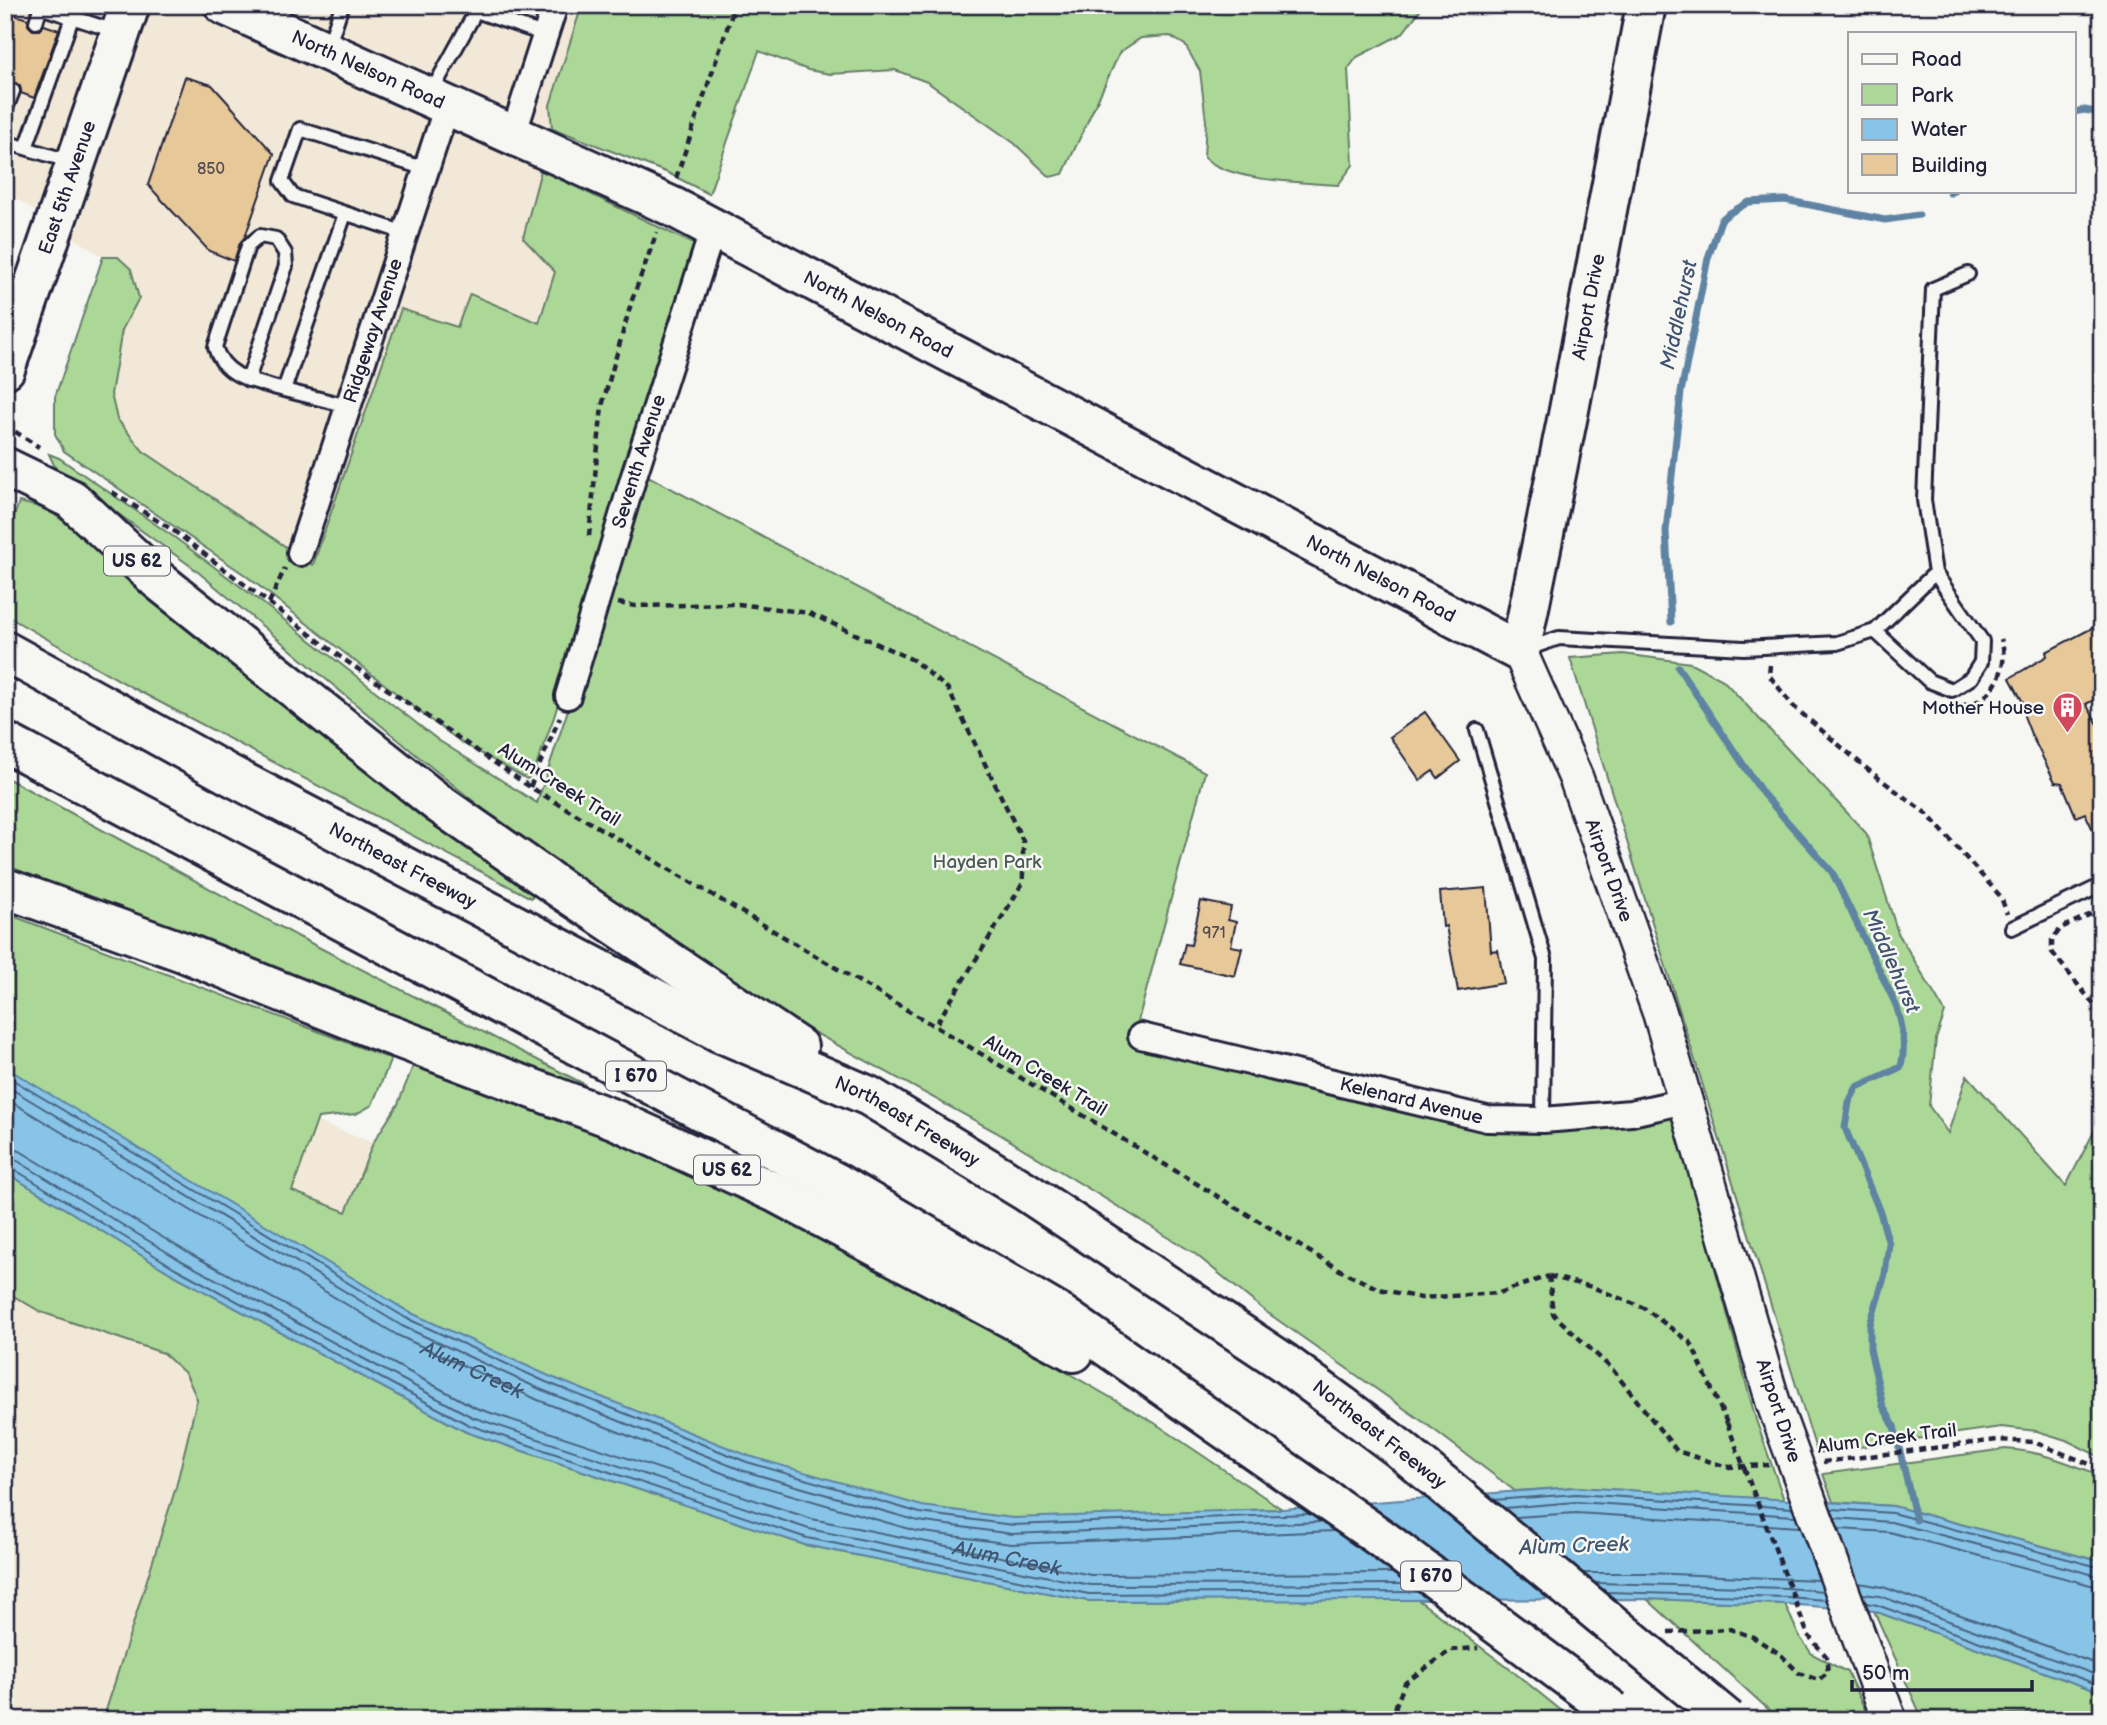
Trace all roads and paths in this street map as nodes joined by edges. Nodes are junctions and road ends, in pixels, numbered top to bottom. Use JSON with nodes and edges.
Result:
{"nodes":[{"id":1,"x":224,"y":5,"type":"edge"},
{"id":2,"x":342,"y":5,"type":"edge"},
{"id":3,"x":555,"y":5,"type":"edge"},
{"id":4,"x":736,"y":5,"type":"edge"},
{"id":5,"x":1646,"y":5,"type":"edge"},
{"id":6,"x":41,"y":6,"type":"edge"},
{"id":7,"x":72,"y":18,"type":"junction"},
{"id":8,"x":126,"y":19,"type":"edge"},
{"id":9,"x":36,"y":22,"type":"dead end"},
{"id":10,"x":545,"y":35,"type":"junction"},
{"id":11,"x":326,"y":52,"type":"junction"},
{"id":12,"x":13,"y":90,"type":"dead end"},
{"id":13,"x":437,"y":102,"type":"junction"},
{"id":14,"x":5,"y":111,"type":"edge"},
{"id":15,"x":513,"y":135,"type":"junction"},
{"id":16,"x":5,"y":142,"type":"edge"},
{"id":17,"x":26,"y":148,"type":"junction"},
{"id":18,"x":77,"y":164,"type":"junction"},
{"id":19,"x":426,"y":169,"type":"junction"},
{"id":20,"x":667,"y":204,"type":"junction"},
{"id":21,"x":345,"y":214,"type":"junction"},
{"id":22,"x":713,"y":229,"type":"junction"},
{"id":23,"x":405,"y":233,"type":"junction"},
{"id":24,"x":1968,"y":274,"type":"dead end"},
{"id":25,"x":5,"y":369,"type":"edge"},
{"id":26,"x":248,"y":380,"type":"junction"},
{"id":27,"x":284,"y":390,"type":"junction"},
{"id":28,"x":348,"y":405,"type":"junction"},
{"id":29,"x":5,"y":425,"type":"edge"},
{"id":30,"x":50,"y":454,"type":"dead end"},
{"id":31,"x":5,"y":467,"type":"edge"},
{"id":32,"x":107,"y":489,"type":"dead end"},
{"id":33,"x":589,"y":544,"type":"dead end"},
{"id":34,"x":300,"y":553,"type":"joint"},
{"id":35,"x":1935,"y":573,"type":"junction"},
{"id":36,"x":597,"y":599,"type":"junction"},
{"id":37,"x":269,"y":603,"type":"junction"},
{"id":38,"x":1875,"y":631,"type":"junction"},
{"id":39,"x":1982,"y":641,"type":"junction"},
{"id":40,"x":5,"y":651,"type":"edge"},
{"id":41,"x":1520,"y":652,"type":"junction"},
{"id":42,"x":1777,"y":662,"type":"dead end"},
{"id":43,"x":568,"y":696,"type":"joint"},
{"id":44,"x":1961,"y":705,"type":"dead end"},
{"id":45,"x":1477,"y":730,"type":"dead end"},
{"id":46,"x":5,"y":742,"type":"edge"},
{"id":47,"x":530,"y":787,"type":"junction"},
{"id":48,"x":2102,"y":885,"type":"edge"},
{"id":49,"x":5,"y":888,"type":"edge"},
{"id":50,"x":2102,"y":909,"type":"edge"},
{"id":51,"x":2012,"y":929,"type":"joint"},
{"id":52,"x":2102,"y":1014,"type":"edge"},
{"id":53,"x":935,"y":1026,"type":"junction"},
{"id":54,"x":1141,"y":1036,"type":"dead end"},
{"id":55,"x":869,"y":1096,"type":"junction"},
{"id":56,"x":1685,"y":1101,"type":"junction"},
{"id":57,"x":1544,"y":1120,"type":"junction"},
{"id":58,"x":1549,"y":1276,"type":"junction"},
{"id":59,"x":1246,"y":1444,"type":"junction"},
{"id":60,"x":1814,"y":1463,"type":"dead end"},
{"id":61,"x":1776,"y":1465,"type":"dead end"},
{"id":62,"x":2102,"y":1469,"type":"edge"},
{"id":63,"x":1808,"y":1634,"type":"dead end"},
{"id":64,"x":1617,"y":1715,"type":"edge"},
{"id":65,"x":1889,"y":1719,"type":"edge"},
{"id":66,"x":1728,"y":1720,"type":"edge"}],
"edges":[{"from":1,"to":11,"type":"main road","name":"North Nelson Road"},
{"from":2,"to":11,"type":"lane"},
{"from":3,"to":10,"type":"street"},
{"from":4,"to":20,"type":"path"},
{"from":5,"to":41,"type":"main road","name":"Airport Drive"},
{"from":6,"to":7,"type":"lane"},
{"from":6,"to":9,"type":"lane"},
{"from":7,"to":8,"type":"lane"},
{"from":7,"to":17,"type":"lane"},
{"from":8,"to":18,"type":"main road","name":"East 5th Avenue"},
{"from":10,"to":13,"type":"lane"},
{"from":10,"to":15,"type":"street"},
{"from":11,"to":13,"type":"main road","name":"North Nelson Road"},
{"from":12,"to":14,"type":"lane"},
{"from":13,"to":15,"type":"main road","name":"North Nelson Road"},
{"from":13,"to":19,"type":"street","name":"Ridgeway Avenue"},
{"from":15,"to":20,"type":"main road","name":"North Nelson Road"},
{"from":16,"to":17,"type":"lane"},
{"from":17,"to":18,"type":"lane"},
{"from":18,"to":25,"type":"main road","name":"East 5th Avenue"},
{"from":19,"to":21,"type":"lane"},
{"from":19,"to":23,"type":"street","name":"Ridgeway Avenue"},
{"from":20,"to":22,"type":"main road","name":"North Nelson Road"},
{"from":20,"to":33,"type":"path"},
{"from":21,"to":23,"type":"lane"},
{"from":21,"to":27,"type":"lane"},
{"from":22,"to":36,"type":"street","name":"Seventh Avenue"},
{"from":22,"to":41,"type":"main road","name":"North Nelson Road"},
{"from":23,"to":28,"type":"street","name":"Ridgeway Avenue"},
{"from":24,"to":35,"type":"lane"},
{"from":26,"to":26,"type":"lane"},
{"from":26,"to":27,"type":"lane"},
{"from":27,"to":28,"type":"lane"},
{"from":28,"to":34,"type":"street","name":"Ridgeway Avenue"},
{"from":29,"to":30,"type":"path"},
{"from":31,"to":55,"type":"main road","number":"US 62"},
{"from":32,"to":37,"type":"path","name":"Alum Creek Trail"},
{"from":34,"to":37,"type":"path"},
{"from":35,"to":38,"type":"lane"},
{"from":35,"to":39,"type":"lane"},
{"from":36,"to":43,"type":"street","name":"Seventh Avenue"},
{"from":36,"to":53,"type":"path"},
{"from":37,"to":47,"type":"path","name":"Alum Creek Trail"},
{"from":38,"to":39,"type":"lane"},
{"from":38,"to":41,"type":"lane"},
{"from":39,"to":44,"type":"path"},
{"from":40,"to":55,"type":"main road","name":"Northeast Freeway"},
{"from":41,"to":56,"type":"main road","name":"Airport Drive"},
{"from":42,"to":51,"type":"path"},
{"from":43,"to":47,"type":"path"},
{"from":45,"to":57,"type":"lane"},
{"from":46,"to":59,"type":"main road","number":"I 670"},
{"from":47,"to":53,"type":"path","name":"Alum Creek Trail"},
{"from":48,"to":51,"type":"lane"},
{"from":49,"to":59,"type":"main road","number":"US 62"},
{"from":50,"to":52,"type":"path"},
{"from":53,"to":58,"type":"path","name":"Alum Creek Trail"},
{"from":54,"to":57,"type":"street","name":"Kelenard Avenue"},
{"from":55,"to":66,"type":"main road","name":"Northeast Freeway","bridge":true},
{"from":56,"to":57,"type":"street","name":"Kelenard Avenue"},
{"from":56,"to":65,"type":"main road","name":"Airport Drive","bridge":true},
{"from":58,"to":61,"type":"path"},
{"from":58,"to":63,"type":"path","bridge":true},
{"from":59,"to":64,"type":"main road","number":"I 670","bridge":true},
{"from":60,"to":62,"type":"path","name":"Alum Creek Trail"}]}
